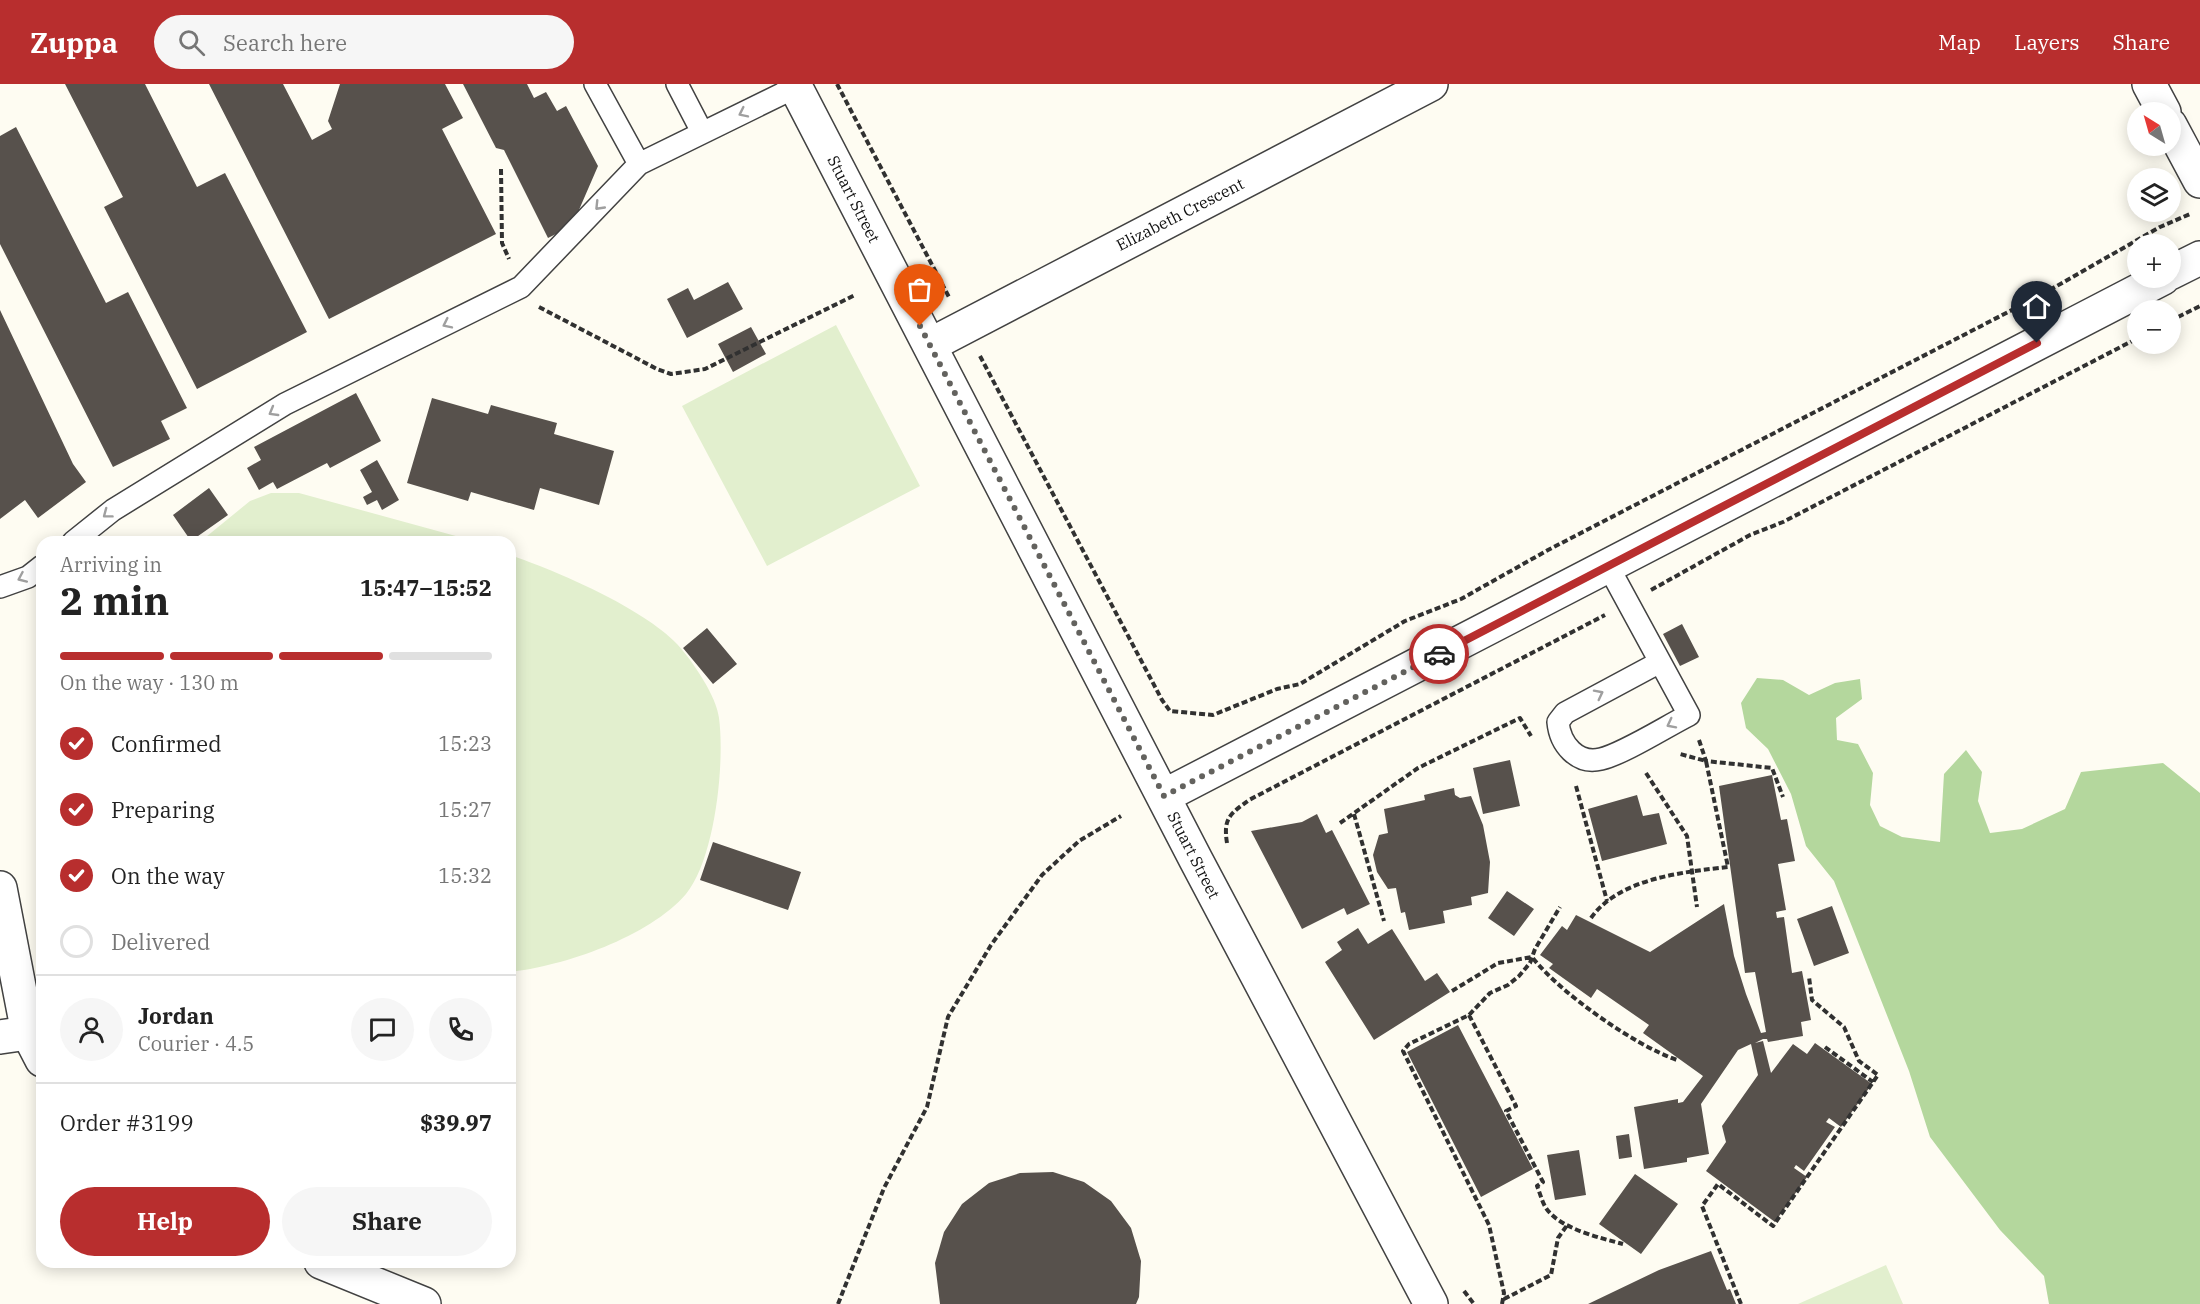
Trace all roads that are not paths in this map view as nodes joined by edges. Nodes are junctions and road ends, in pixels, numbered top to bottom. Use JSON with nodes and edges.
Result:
{"nodes":[{"id":1,"x":595,"y":84,"type":"edge"},
{"id":2,"x":677,"y":84,"type":"edge"},
{"id":3,"x":1431,"y":84,"type":"edge"},
{"id":4,"x":2149,"y":84,"type":"edge"},
{"id":5,"x":795,"y":86,"type":"edge"},
{"id":6,"x":2159,"y":102,"type":"edge"},
{"id":7,"x":702,"y":132,"type":"junction"},
{"id":8,"x":2181,"y":145,"type":"edge"},
{"id":9,"x":639,"y":164,"type":"junction"},
{"id":10,"x":2200,"y":181,"type":"edge"},
{"id":11,"x":2200,"y":258,"type":"edge"},
{"id":12,"x":2181,"y":268,"type":"edge"},
{"id":13,"x":2144,"y":288,"type":"edge"},
{"id":14,"x":930,"y":345,"type":"junction"},
{"id":15,"x":80,"y":536,"type":"edge"},
{"id":16,"x":1608,"y":566,"type":"junction"},
{"id":17,"x":36,"y":571,"type":"edge"},
{"id":18,"x":0,"y":587,"type":"edge"},
{"id":19,"x":1660,"y":662,"type":"junction"},
{"id":20,"x":1164,"y":796,"type":"junction"},
{"id":21,"x":0,"y":888,"type":"edge"},
{"id":22,"x":23,"y":1044,"type":"edge"},
{"id":23,"x":336,"y":1268,"type":"edge"},
{"id":24,"x":424,"y":1304,"type":"edge"},
{"id":25,"x":1431,"y":1304,"type":"edge"}],
"edges":[{"from":1,"to":9,"type":"lane"},
{"from":2,"to":7,"type":"lane"},
{"from":3,"to":14,"type":"street","name":"Elizabeth Crescent"},
{"from":4,"to":6,"type":"street"},
{"from":5,"to":7,"type":"lane","one_way":true},
{"from":5,"to":14,"type":"street","name":"Stuart Street"},
{"from":7,"to":9,"type":"lane"},
{"from":8,"to":10,"type":"street"},
{"from":9,"to":15,"type":"lane","one_way":true},
{"from":11,"to":12,"type":"street"},
{"from":13,"to":16,"type":"street"},
{"from":14,"to":20,"type":"street","name":"Stuart Street"},
{"from":16,"to":19,"type":"lane"},
{"from":16,"to":20,"type":"street"},
{"from":17,"to":18,"type":"lane","one_way":true},
{"from":19,"to":19,"type":"lane","one_way":true},
{"from":20,"to":25,"type":"street","name":"Stuart Street"},
{"from":21,"to":22,"type":"street"},
{"from":23,"to":24,"type":"street"}]}
